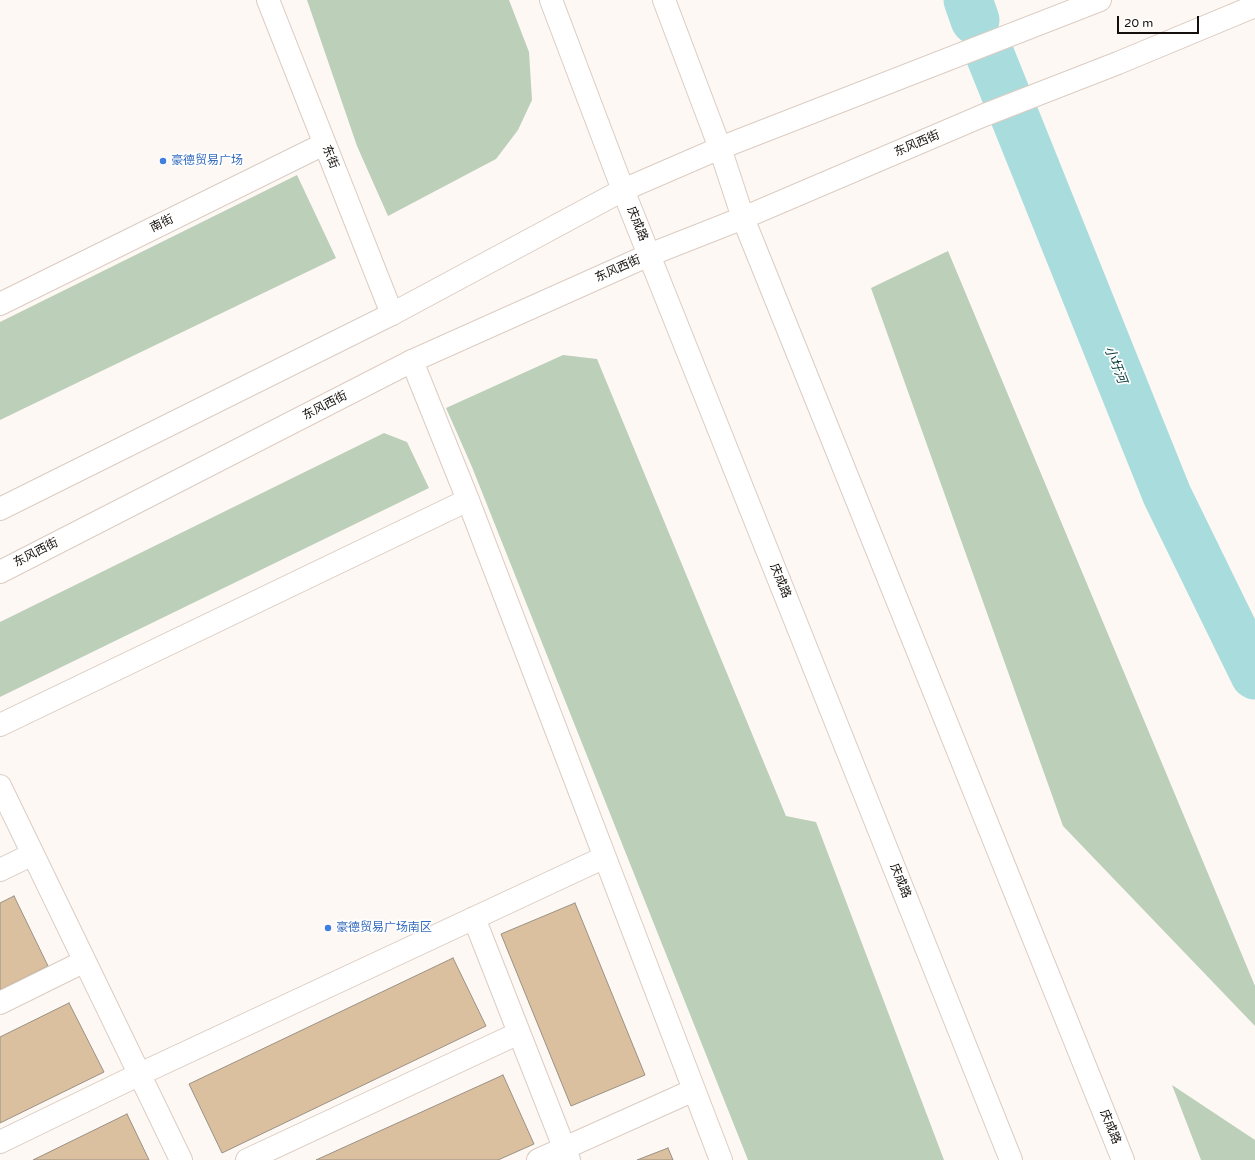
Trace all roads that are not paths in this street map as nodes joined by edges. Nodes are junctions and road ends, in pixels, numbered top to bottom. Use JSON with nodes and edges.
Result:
{"nodes":[{"id":1,"x":268,"y":0,"type":"edge"},
{"id":2,"x":551,"y":0,"type":"edge"},
{"id":3,"x":664,"y":0,"type":"edge"},
{"id":4,"x":1100,"y":0,"type":"edge"},
{"id":5,"x":1255,"y":6,"type":"edge"},
{"id":6,"x":324,"y":144,"type":"junction"},
{"id":7,"x":720,"y":148,"type":"junction"},
{"id":8,"x":623,"y":190,"type":"junction"},
{"id":9,"x":743,"y":218,"type":"junction"},
{"id":10,"x":649,"y":255,"type":"junction"},
{"id":11,"x":0,"y":304,"type":"edge"},
{"id":12,"x":392,"y":314,"type":"junction"},
{"id":13,"x":412,"y":361,"type":"junction"},
{"id":14,"x":468,"y":500,"type":"junction"},
{"id":15,"x":0,"y":509,"type":"edge"},
{"id":16,"x":0,"y":572,"type":"edge"},
{"id":17,"x":0,"y":725,"type":"edge"},
{"id":18,"x":0,"y":786,"type":"edge"},
{"id":19,"x":33,"y":854,"type":"junction"},
{"id":20,"x":605,"y":857,"type":"junction"},
{"id":21,"x":0,"y":870,"type":"edge"},
{"id":22,"x":474,"y":918,"type":"junction"},
{"id":23,"x":85,"y":961,"type":"junction"},
{"id":24,"x":0,"y":1003,"type":"edge"},
{"id":25,"x":519,"y":1033,"type":"junction"},
{"id":26,"x":140,"y":1074,"type":"junction"},
{"id":27,"x":694,"y":1090,"type":"junction"},
{"id":28,"x":0,"y":1142,"type":"edge"},
{"id":29,"x":566,"y":1154,"type":"edge"},
{"id":30,"x":181,"y":1160,"type":"edge"},
{"id":31,"x":247,"y":1160,"type":"edge"},
{"id":32,"x":538,"y":1160,"type":"edge"},
{"id":33,"x":721,"y":1160,"type":"edge"},
{"id":34,"x":1011,"y":1160,"type":"edge"},
{"id":35,"x":1123,"y":1160,"type":"edge"}],
"edges":[{"from":1,"to":6,"type":"main road","name":"东街"},
{"from":2,"to":8,"type":"main road","name":"庆成路"},
{"from":3,"to":7,"type":"main road","name":"庆成路"},
{"from":4,"to":7,"type":"main road"},
{"from":5,"to":9,"type":"main road","name":"东风西街"},
{"from":6,"to":11,"type":"main road","name":"南街"},
{"from":6,"to":12,"type":"main road","name":"东街"},
{"from":7,"to":8,"type":"main road"},
{"from":7,"to":9,"type":"main road","name":"庆成路"},
{"from":8,"to":10,"type":"main road","name":"庆成路"},
{"from":8,"to":12,"type":"main road"},
{"from":9,"to":10,"type":"main road","name":"东风西街"},
{"from":9,"to":35,"type":"main road","name":"庆成路"},
{"from":10,"to":13,"type":"main road","name":"东风西街"},
{"from":10,"to":34,"type":"main road","name":"庆成路"},
{"from":12,"to":15,"type":"main road"},
{"from":13,"to":14,"type":"main road"},
{"from":13,"to":16,"type":"main road","name":"东风西街"},
{"from":14,"to":17,"type":"main road"},
{"from":14,"to":20,"type":"main road"},
{"from":18,"to":19,"type":"main road"},
{"from":19,"to":21,"type":"main road"},
{"from":19,"to":23,"type":"main road"},
{"from":20,"to":22,"type":"main road"},
{"from":20,"to":27,"type":"main road"},
{"from":22,"to":25,"type":"main road"},
{"from":22,"to":26,"type":"main road"},
{"from":23,"to":24,"type":"main road"},
{"from":23,"to":26,"type":"main road"},
{"from":25,"to":29,"type":"main road"},
{"from":25,"to":31,"type":"main road"},
{"from":26,"to":28,"type":"main road"},
{"from":26,"to":30,"type":"main road"},
{"from":27,"to":29,"type":"main road"},
{"from":27,"to":33,"type":"main road"},
{"from":29,"to":32,"type":"main road"}]}
